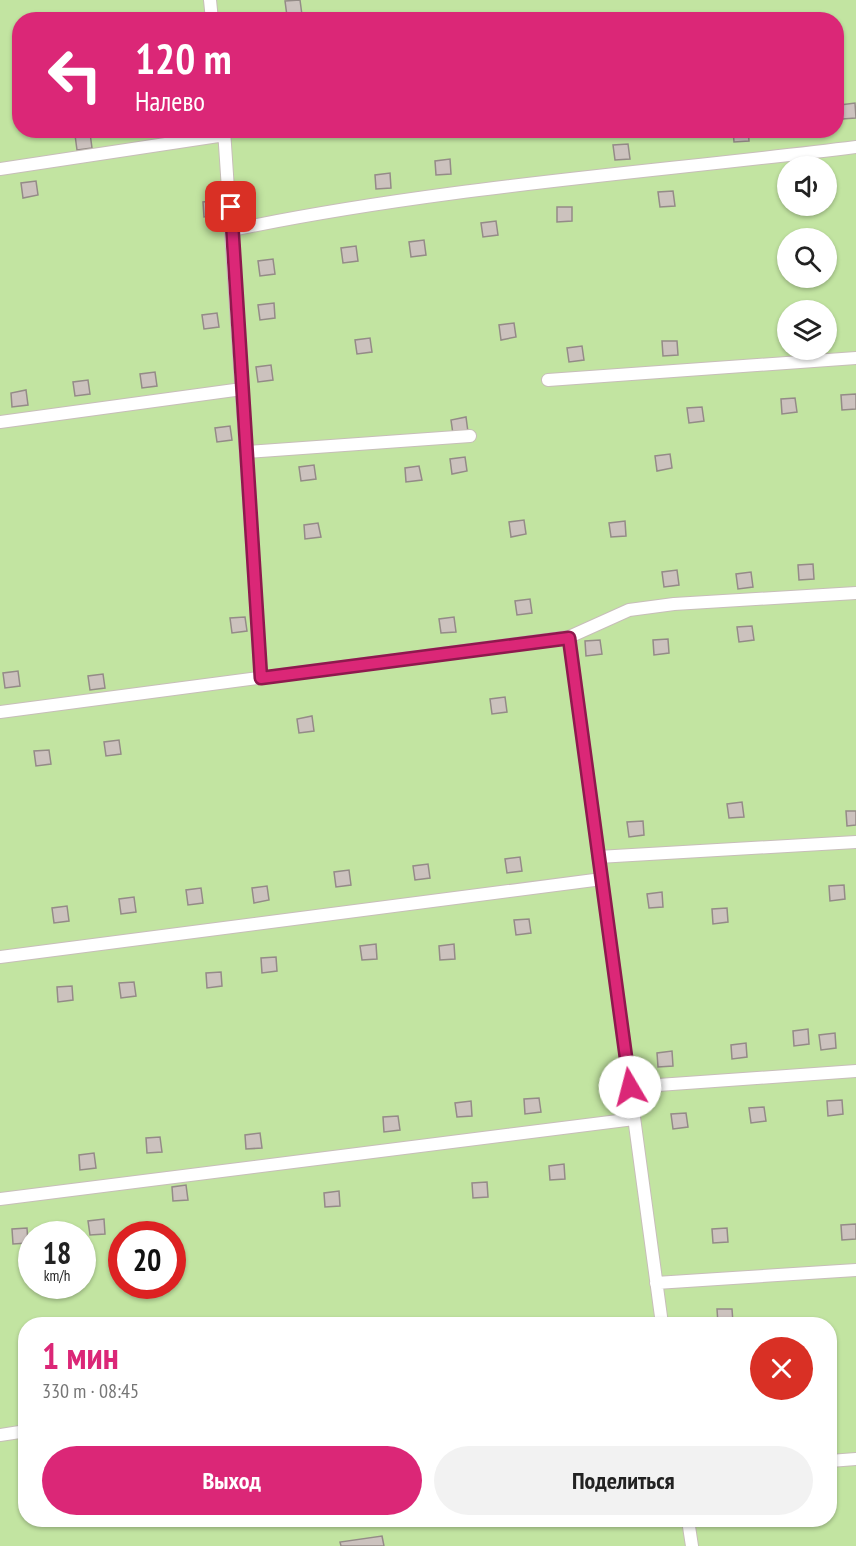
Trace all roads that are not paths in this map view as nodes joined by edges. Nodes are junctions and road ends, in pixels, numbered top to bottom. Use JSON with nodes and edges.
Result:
{"nodes":[{"id":1,"x":193,"y":138,"type":"edge"},
{"id":2,"x":224,"y":138,"type":"edge"},
{"id":3,"x":856,"y":147,"type":"edge"},
{"id":4,"x":0,"y":169,"type":"edge"},
{"id":5,"x":232,"y":230,"type":"junction"},
{"id":6,"x":856,"y":358,"type":"edge"},
{"id":7,"x":548,"y":381,"type":"dead end"},
{"id":8,"x":242,"y":389,"type":"junction"},
{"id":9,"x":0,"y":422,"type":"edge"},
{"id":10,"x":470,"y":436,"type":"dead end"},
{"id":11,"x":246,"y":452,"type":"junction"},
{"id":12,"x":856,"y":593,"type":"edge"},
{"id":13,"x":569,"y":638,"type":"junction"},
{"id":14,"x":261,"y":678,"type":"junction"},
{"id":15,"x":0,"y":712,"type":"edge"},
{"id":16,"x":856,"y":842,"type":"edge"},
{"id":17,"x":598,"y":857,"type":"junction"},
{"id":18,"x":602,"y":879,"type":"junction"},
{"id":19,"x":0,"y":957,"type":"edge"},
{"id":20,"x":856,"y":1071,"type":"edge"},
{"id":21,"x":630,"y":1087,"type":"junction"},
{"id":22,"x":634,"y":1119,"type":"junction"},
{"id":23,"x":0,"y":1200,"type":"edge"},
{"id":24,"x":856,"y":1270,"type":"edge"},
{"id":25,"x":656,"y":1283,"type":"junction"},
{"id":26,"x":661,"y":1317,"type":"edge"},
{"id":27,"x":18,"y":1432,"type":"edge"},
{"id":28,"x":0,"y":1435,"type":"edge"},
{"id":29,"x":856,"y":1459,"type":"edge"},
{"id":30,"x":837,"y":1460,"type":"edge"},
{"id":31,"x":689,"y":1527,"type":"edge"},
{"id":32,"x":692,"y":1546,"type":"edge"}],
"edges":[{"from":1,"to":4,"type":"lane"},
{"from":2,"to":5,"type":"lane"},
{"from":3,"to":5,"type":"lane"},
{"from":5,"to":8,"type":"lane"},
{"from":6,"to":7,"type":"lane"},
{"from":8,"to":9,"type":"lane"},
{"from":8,"to":11,"type":"lane"},
{"from":10,"to":11,"type":"lane"},
{"from":11,"to":14,"type":"lane"},
{"from":12,"to":13,"type":"lane"},
{"from":13,"to":14,"type":"lane"},
{"from":13,"to":17,"type":"lane"},
{"from":14,"to":15,"type":"lane"},
{"from":16,"to":17,"type":"lane"},
{"from":17,"to":18,"type":"lane"},
{"from":18,"to":19,"type":"lane"},
{"from":18,"to":21,"type":"lane"},
{"from":20,"to":21,"type":"lane"},
{"from":21,"to":22,"type":"lane"},
{"from":22,"to":23,"type":"lane"},
{"from":22,"to":25,"type":"lane"},
{"from":24,"to":25,"type":"lane"},
{"from":25,"to":26,"type":"lane"},
{"from":27,"to":28,"type":"lane"},
{"from":29,"to":30,"type":"lane"},
{"from":31,"to":32,"type":"lane"}]}
